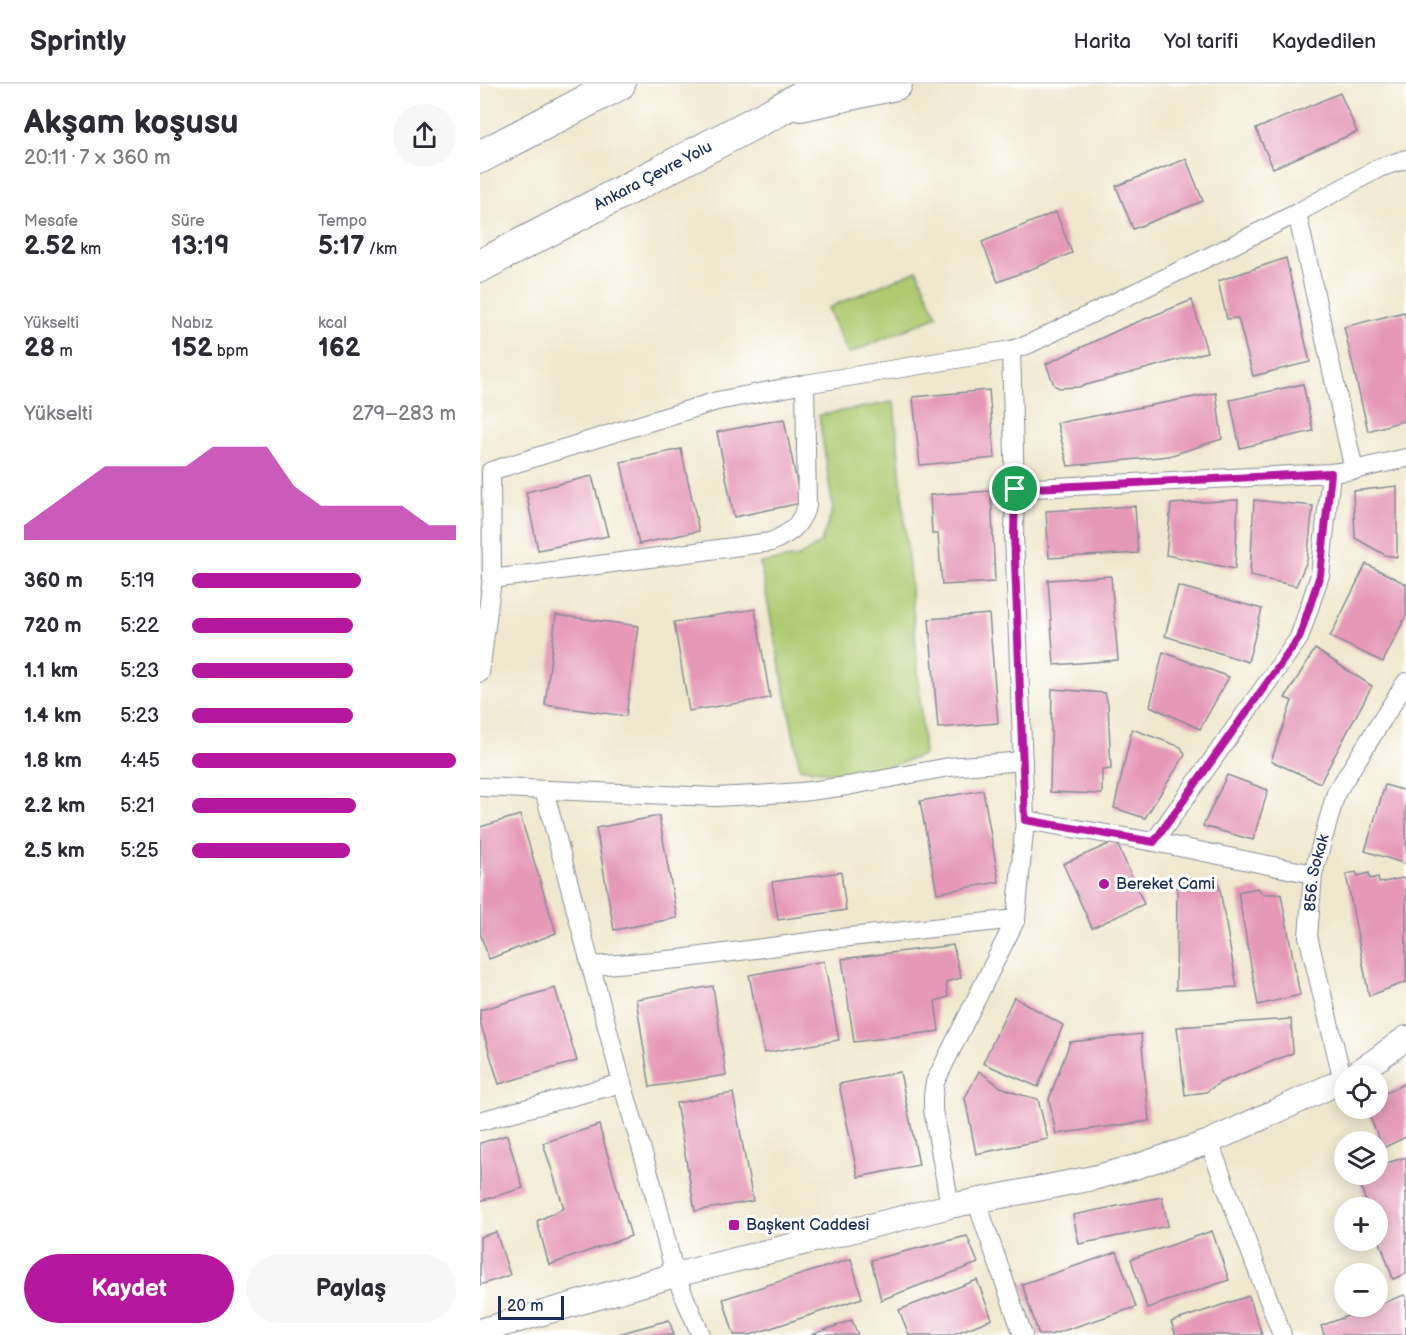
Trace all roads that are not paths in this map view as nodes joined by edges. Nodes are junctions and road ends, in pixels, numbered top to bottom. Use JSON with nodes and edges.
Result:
{"nodes":[{"id":1,"x":619,"y":84,"type":"edge"},
{"id":2,"x":824,"y":84,"type":"edge"},
{"id":3,"x":896,"y":84,"type":"edge"},
{"id":4,"x":777,"y":111,"type":"junction"},
{"id":5,"x":480,"y":157,"type":"edge"},
{"id":6,"x":1406,"y":159,"type":"edge"},
{"id":7,"x":1297,"y":213,"type":"junction"},
{"id":8,"x":480,"y":266,"type":"edge"},
{"id":9,"x":1011,"y":350,"type":"junction"},
{"id":10,"x":805,"y":384,"type":"junction"},
{"id":11,"x":1406,"y":458,"type":"edge"},
{"id":12,"x":1354,"y":470,"type":"junction"},
{"id":13,"x":1331,"y":473,"type":"junction"},
{"id":14,"x":1015,"y":489,"type":"junction"},
{"id":15,"x":492,"y":579,"type":"junction"},
{"id":16,"x":480,"y":673,"type":"edge"},
{"id":17,"x":1406,"y":682,"type":"edge"},
{"id":18,"x":1023,"y":760,"type":"junction"},
{"id":19,"x":480,"y":787,"type":"edge"},
{"id":20,"x":544,"y":790,"type":"junction"},
{"id":21,"x":1025,"y":820,"type":"junction"},
{"id":22,"x":1154,"y":842,"type":"junction"},
{"id":23,"x":1313,"y":874,"type":"junction"},
{"id":24,"x":1016,"y":919,"type":"junction"},
{"id":25,"x":592,"y":966,"type":"junction"},
{"id":26,"x":1406,"y":1038,"type":"edge"},
{"id":27,"x":1340,"y":1065,"type":"edge"},
{"id":28,"x":1368,"y":1065,"type":"edge"},
{"id":29,"x":622,"y":1083,"type":"junction"},
{"id":30,"x":1334,"y":1086,"type":"edge"},
{"id":31,"x":480,"y":1121,"type":"edge"},
{"id":32,"x":1209,"y":1142,"type":"junction"},
{"id":33,"x":976,"y":1200,"type":"junction"},
{"id":34,"x":950,"y":1206,"type":"junction"},
{"id":35,"x":675,"y":1275,"type":"junction"},
{"id":36,"x":480,"y":1331,"type":"edge"},
{"id":37,"x":701,"y":1335,"type":"edge"},
{"id":38,"x":1023,"y":1335,"type":"edge"},
{"id":39,"x":1282,"y":1335,"type":"edge"}],
"edges":[{"from":1,"to":5,"type":"highway"},
{"from":2,"to":4,"type":"highway","name":"Ankara Çevre Yolu"},
{"from":3,"to":4,"type":"highway"},
{"from":4,"to":8,"type":"highway","name":"Ankara Çevre Yolu"},
{"from":6,"to":7,"type":"street"},
{"from":7,"to":9,"type":"street"},
{"from":7,"to":12,"type":"street"},
{"from":9,"to":10,"type":"street"},
{"from":9,"to":14,"type":"street"},
{"from":10,"to":15,"type":"street"},
{"from":10,"to":15,"type":"street"},
{"from":11,"to":12,"type":"street"},
{"from":12,"to":13,"type":"street"},
{"from":13,"to":14,"type":"street"},
{"from":13,"to":22,"type":"street"},
{"from":14,"to":18,"type":"street"},
{"from":15,"to":16,"type":"street"},
{"from":17,"to":23,"type":"street","name":"856. Sokak"},
{"from":18,"to":20,"type":"street"},
{"from":18,"to":21,"type":"street"},
{"from":19,"to":20,"type":"street"},
{"from":20,"to":25,"type":"street"},
{"from":21,"to":22,"type":"street"},
{"from":21,"to":24,"type":"street"},
{"from":22,"to":23,"type":"street"},
{"from":23,"to":27,"type":"street","name":"856. Sokak"},
{"from":24,"to":25,"type":"street"},
{"from":24,"to":34,"type":"street"},
{"from":25,"to":29,"type":"street"},
{"from":26,"to":28,"type":"street"},
{"from":29,"to":31,"type":"street"},
{"from":29,"to":35,"type":"street"},
{"from":30,"to":32,"type":"street"},
{"from":32,"to":33,"type":"street"},
{"from":32,"to":39,"type":"street"},
{"from":33,"to":34,"type":"street"},
{"from":33,"to":38,"type":"street"},
{"from":34,"to":35,"type":"street"},
{"from":35,"to":36,"type":"street"},
{"from":35,"to":37,"type":"street"}]}
